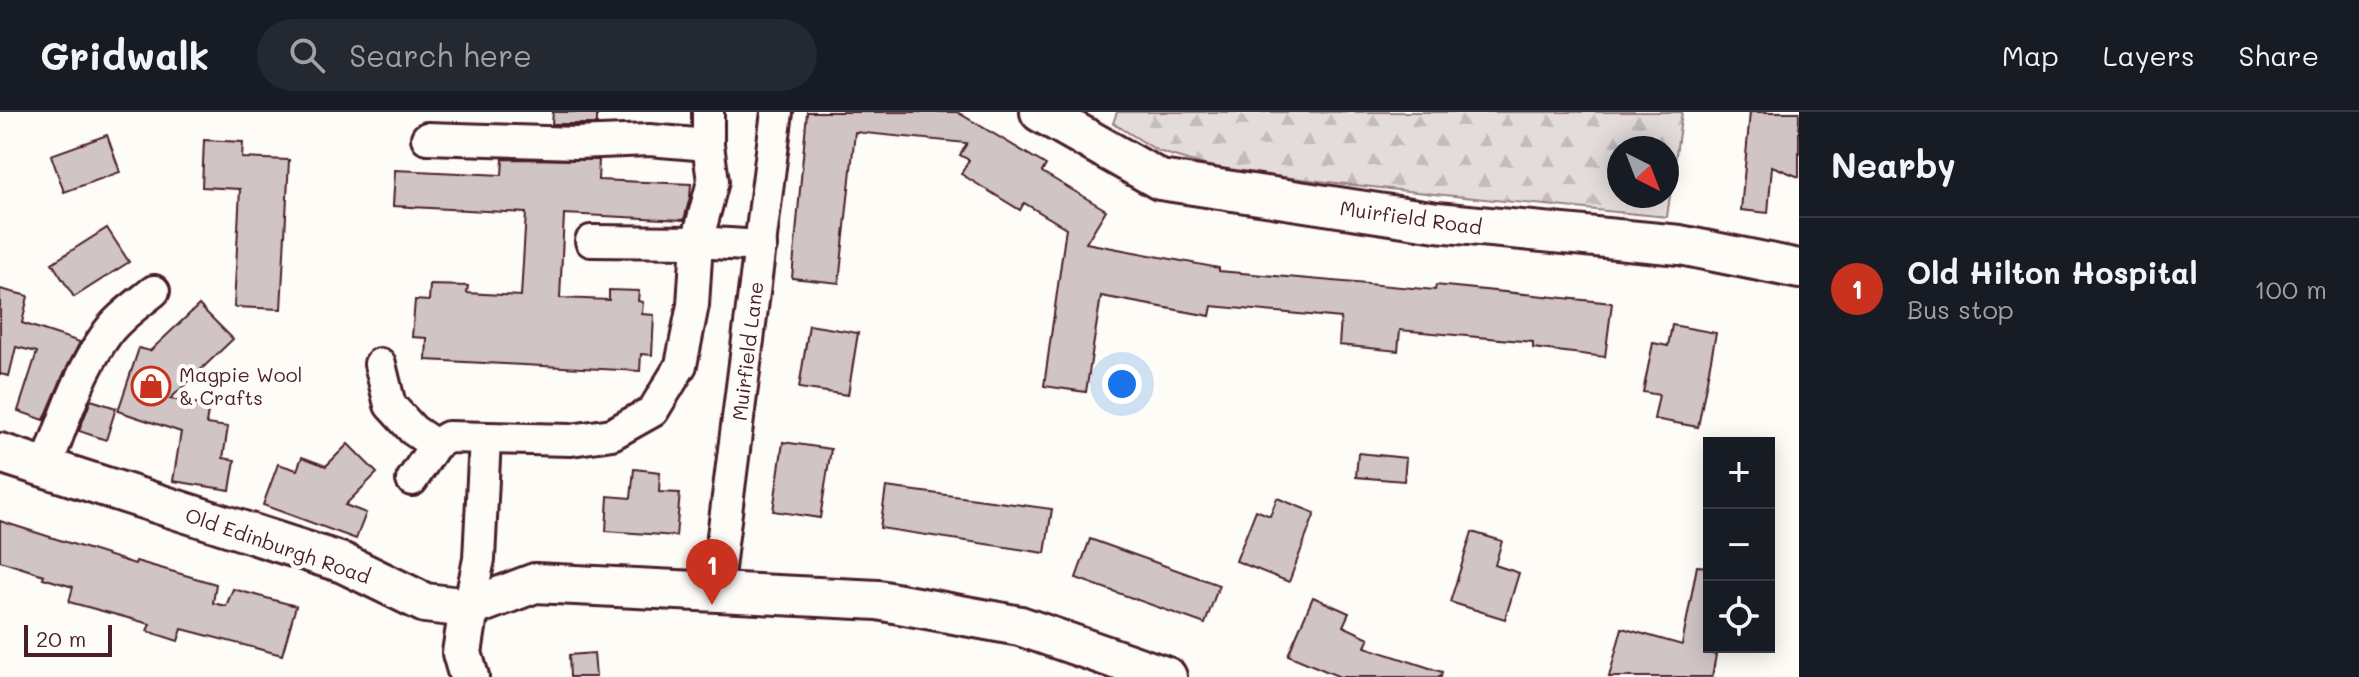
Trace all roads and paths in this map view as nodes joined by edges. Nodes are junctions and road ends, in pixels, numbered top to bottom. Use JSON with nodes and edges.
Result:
{"nodes":[{"id":1,"x":708,"y":112,"type":"edge"},
{"id":2,"x":777,"y":112,"type":"edge"},
{"id":3,"x":1040,"y":112,"type":"edge"},
{"id":4,"x":427,"y":138,"type":"dead end"},
{"id":5,"x":708,"y":145,"type":"junction"},
{"id":6,"x":591,"y":241,"type":"dead end"},
{"id":7,"x":697,"y":242,"type":"junction"},
{"id":8,"x":761,"y":246,"type":"junction"},
{"id":9,"x":1799,"y":269,"type":"edge"},
{"id":10,"x":154,"y":291,"type":"dead end"},
{"id":11,"x":380,"y":364,"type":"dead end"},
{"id":12,"x":485,"y":439,"type":"junction"},
{"id":13,"x":435,"y":445,"type":"junction"},
{"id":14,"x":0,"y":453,"type":"edge"},
{"id":15,"x":46,"y":468,"type":"junction"},
{"id":16,"x":412,"y":480,"type":"dead end"},
{"id":17,"x":716,"y":591,"type":"junction"},
{"id":18,"x":469,"y":608,"type":"junction"},
{"id":19,"x":469,"y":677,"type":"edge"},
{"id":20,"x":1167,"y":677,"type":"edge"}],
"edges":[{"from":1,"to":5,"type":"street"},
{"from":2,"to":8,"type":"street","name":"Muirfield Lane"},
{"from":3,"to":9,"type":"street","name":"Muirfield Road"},
{"from":4,"to":5,"type":"street"},
{"from":5,"to":7,"type":"street"},
{"from":6,"to":7,"type":"street"},
{"from":7,"to":8,"type":"street"},
{"from":7,"to":12,"type":"street"},
{"from":8,"to":17,"type":"street","name":"Muirfield Lane"},
{"from":10,"to":15,"type":"street"},
{"from":11,"to":13,"type":"street"},
{"from":12,"to":13,"type":"street"},
{"from":12,"to":18,"type":"street"},
{"from":13,"to":16,"type":"street"},
{"from":14,"to":15,"type":"street","name":"Old Edinburgh Road"},
{"from":15,"to":18,"type":"street","name":"Old Edinburgh Road"},
{"from":17,"to":18,"type":"street","name":"Old Edinburgh Road"},
{"from":17,"to":20,"type":"street","name":"Old Edinburgh Road"},
{"from":18,"to":19,"type":"street"}]}
